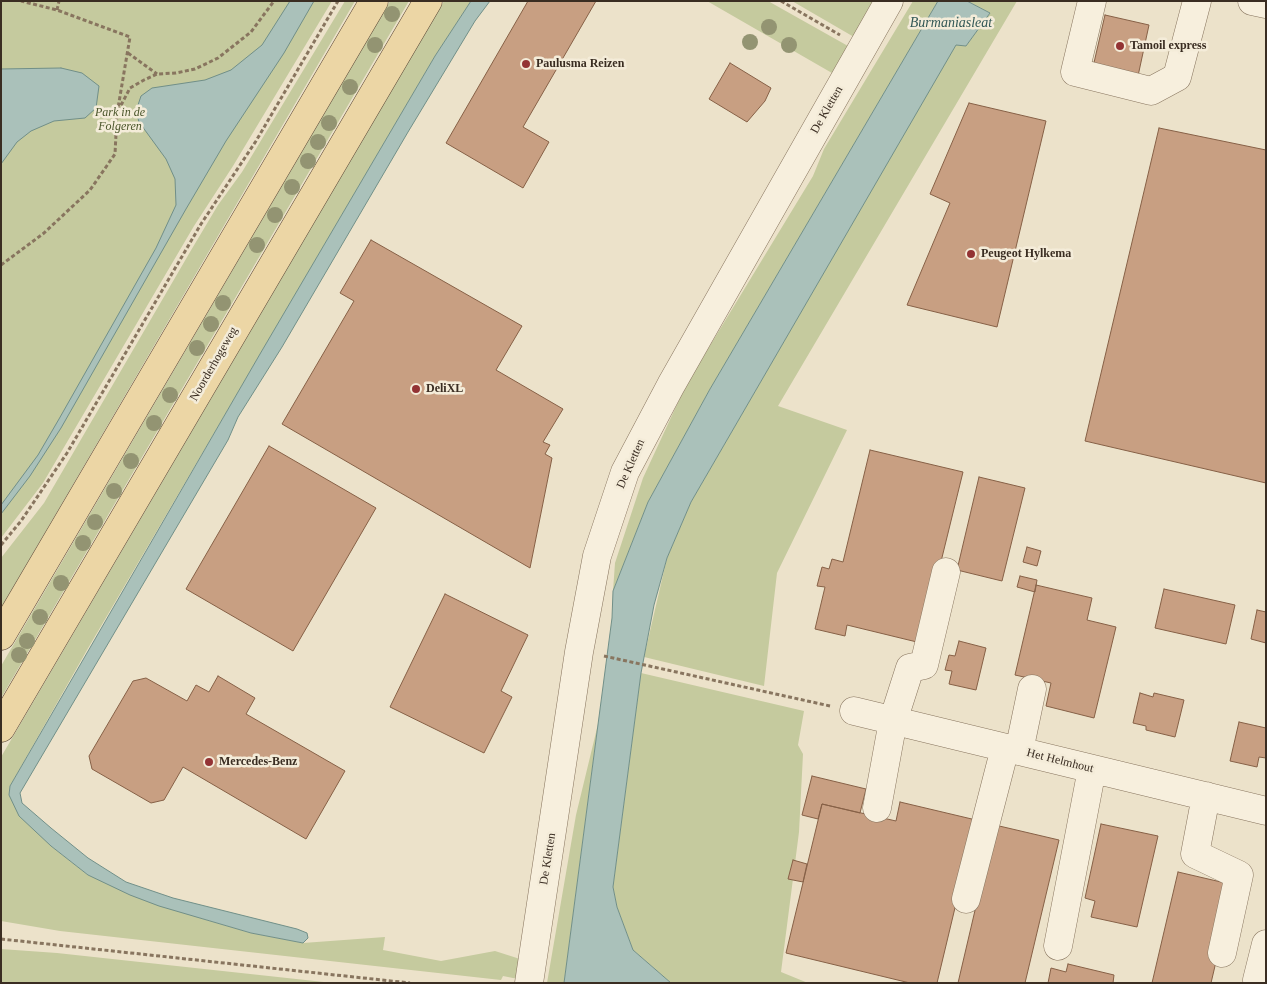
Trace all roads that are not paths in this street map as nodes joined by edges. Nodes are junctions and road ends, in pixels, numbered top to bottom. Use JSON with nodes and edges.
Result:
{"nodes":[{"id":1,"x":374,"y":1,"type":"edge"},
{"id":2,"x":428,"y":1,"type":"edge"},
{"id":3,"x":889,"y":1,"type":"edge"},
{"id":4,"x":1092,"y":1,"type":"edge"},
{"id":5,"x":1197,"y":1,"type":"edge"},
{"id":6,"x":1252,"y":1,"type":"edge"},
{"id":7,"x":1266,"y":4,"type":"edge"},
{"id":8,"x":946,"y":572,"type":"dead end"},
{"id":9,"x":1,"y":636,"type":"edge"},
{"id":10,"x":1032,"y":689,"type":"dead end"},
{"id":11,"x":854,"y":711,"type":"road end"},
{"id":12,"x":893,"y":721,"type":"junction"},
{"id":13,"x":1,"y":728,"type":"edge"},
{"id":14,"x":1012,"y":749,"type":"junction"},
{"id":15,"x":1092,"y":769,"type":"junction"},
{"id":16,"x":1206,"y":796,"type":"junction"},
{"id":17,"x":877,"y":808,"type":"dead end"},
{"id":18,"x":1266,"y":811,"type":"edge"},
{"id":19,"x":966,"y":899,"type":"dead end"},
{"id":20,"x":1266,"y":944,"type":"edge"},
{"id":21,"x":1058,"y":946,"type":"dead end"},
{"id":22,"x":1222,"y":953,"type":"dead end"},
{"id":23,"x":1257,"y":980,"type":"dead end"},
{"id":24,"x":529,"y":983,"type":"edge"}],
"edges":[{"from":1,"to":9,"type":"main road"},
{"from":2,"to":13,"type":"main road","name":"Noorderhogeweg"},
{"from":3,"to":24,"type":"street","name":"De Kletten"},
{"from":4,"to":5,"type":"street"},
{"from":6,"to":7,"type":"street"},
{"from":8,"to":12,"type":"street"},
{"from":10,"to":14,"type":"street"},
{"from":11,"to":12,"type":"street","name":"Het Helmhout"},
{"from":12,"to":14,"type":"street","name":"Het Helmhout"},
{"from":12,"to":17,"type":"street"},
{"from":14,"to":15,"type":"street","name":"Het Helmhout"},
{"from":14,"to":19,"type":"street"},
{"from":15,"to":16,"type":"street","name":"Het Helmhout"},
{"from":15,"to":21,"type":"street"},
{"from":16,"to":18,"type":"street","name":"Het Helmhout"},
{"from":16,"to":22,"type":"street"},
{"from":20,"to":23,"type":"street"}]}
